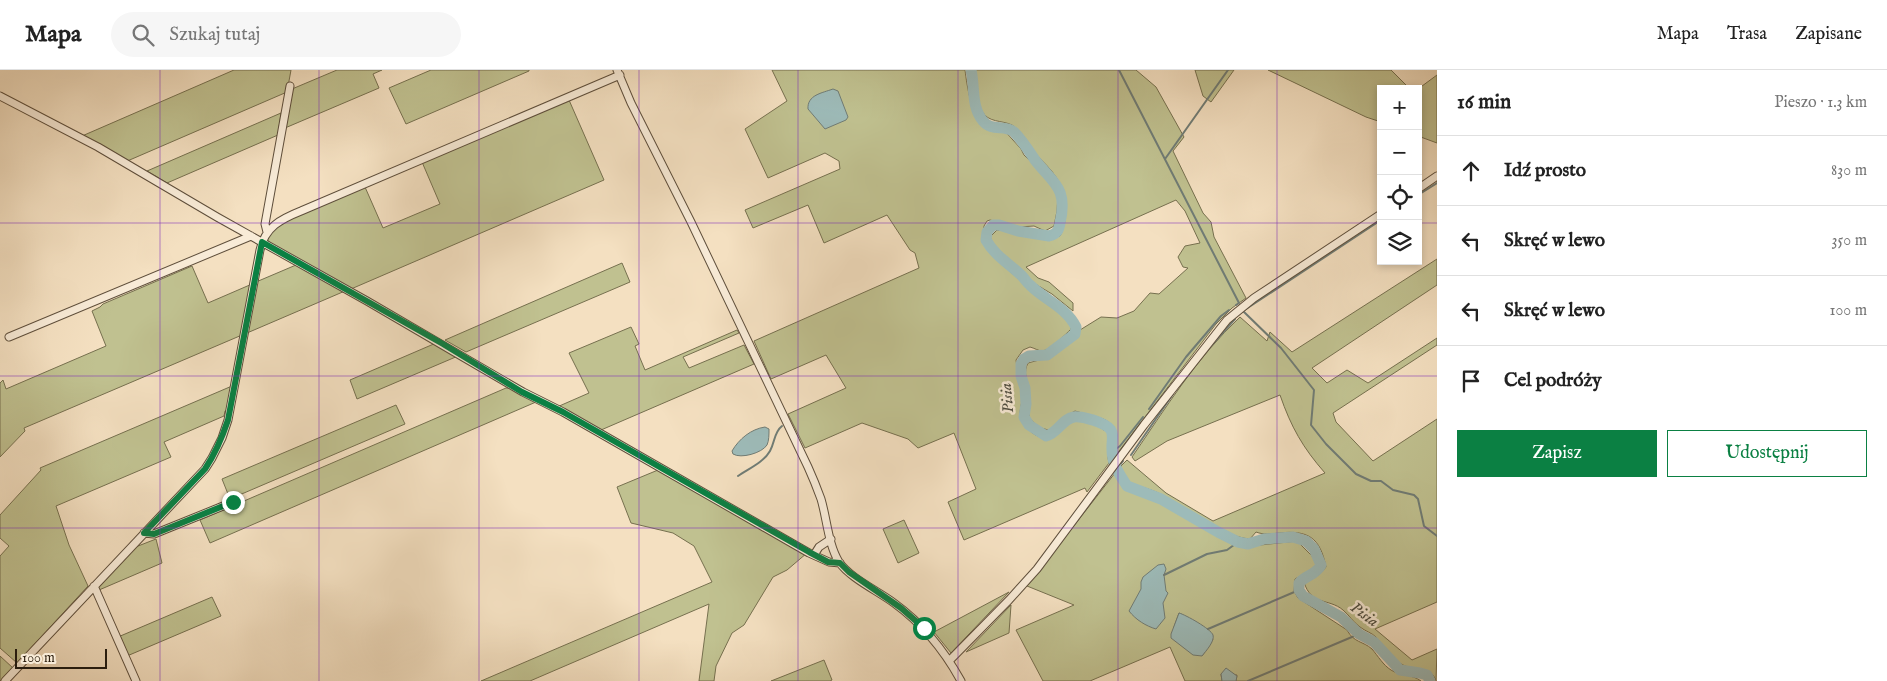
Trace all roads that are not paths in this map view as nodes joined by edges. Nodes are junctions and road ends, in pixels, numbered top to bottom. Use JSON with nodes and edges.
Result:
{"nodes":[{"id":1,"x":619,"y":72,"type":"edge"},
{"id":2,"x":290,"y":86,"type":"dead end"},
{"id":3,"x":0,"y":96,"type":"edge"},
{"id":4,"x":1437,"y":176,"type":"edge"},
{"id":5,"x":1422,"y":186,"type":"edge"},
{"id":6,"x":1377,"y":217,"type":"edge"},
{"id":7,"x":267,"y":232,"type":"junction"},
{"id":8,"x":251,"y":236,"type":"junction"},
{"id":9,"x":262,"y":242,"type":"junction"},
{"id":10,"x":9,"y":337,"type":"dead end"},
{"id":11,"x":233,"y":502,"type":"dead end"},
{"id":12,"x":144,"y":533,"type":"junction"},
{"id":13,"x":831,"y":540,"type":"junction"},
{"id":14,"x":814,"y":555,"type":"junction"},
{"id":15,"x":840,"y":563,"type":"junction"},
{"id":16,"x":94,"y":586,"type":"junction"},
{"id":17,"x":950,"y":660,"type":"junction"},
{"id":18,"x":5,"y":681,"type":"edge"},
{"id":19,"x":136,"y":681,"type":"edge"},
{"id":20,"x":961,"y":681,"type":"edge"}],
"edges":[{"from":1,"to":7,"type":"street"},
{"from":1,"to":13,"type":"street"},
{"from":2,"to":7,"type":"street"},
{"from":3,"to":8,"type":"street"},
{"from":4,"to":5,"type":"street"},
{"from":6,"to":17,"type":"street"},
{"from":7,"to":9,"type":"street"},
{"from":8,"to":9,"type":"street"},
{"from":8,"to":10,"type":"street"},
{"from":9,"to":12,"type":"street"},
{"from":9,"to":14,"type":"street"},
{"from":11,"to":12,"type":"street"},
{"from":12,"to":16,"type":"street"},
{"from":13,"to":14,"type":"street"},
{"from":13,"to":15,"type":"street"},
{"from":14,"to":15,"type":"street"},
{"from":15,"to":17,"type":"street"},
{"from":16,"to":18,"type":"street"},
{"from":16,"to":19,"type":"street"},
{"from":17,"to":20,"type":"street"}]}
